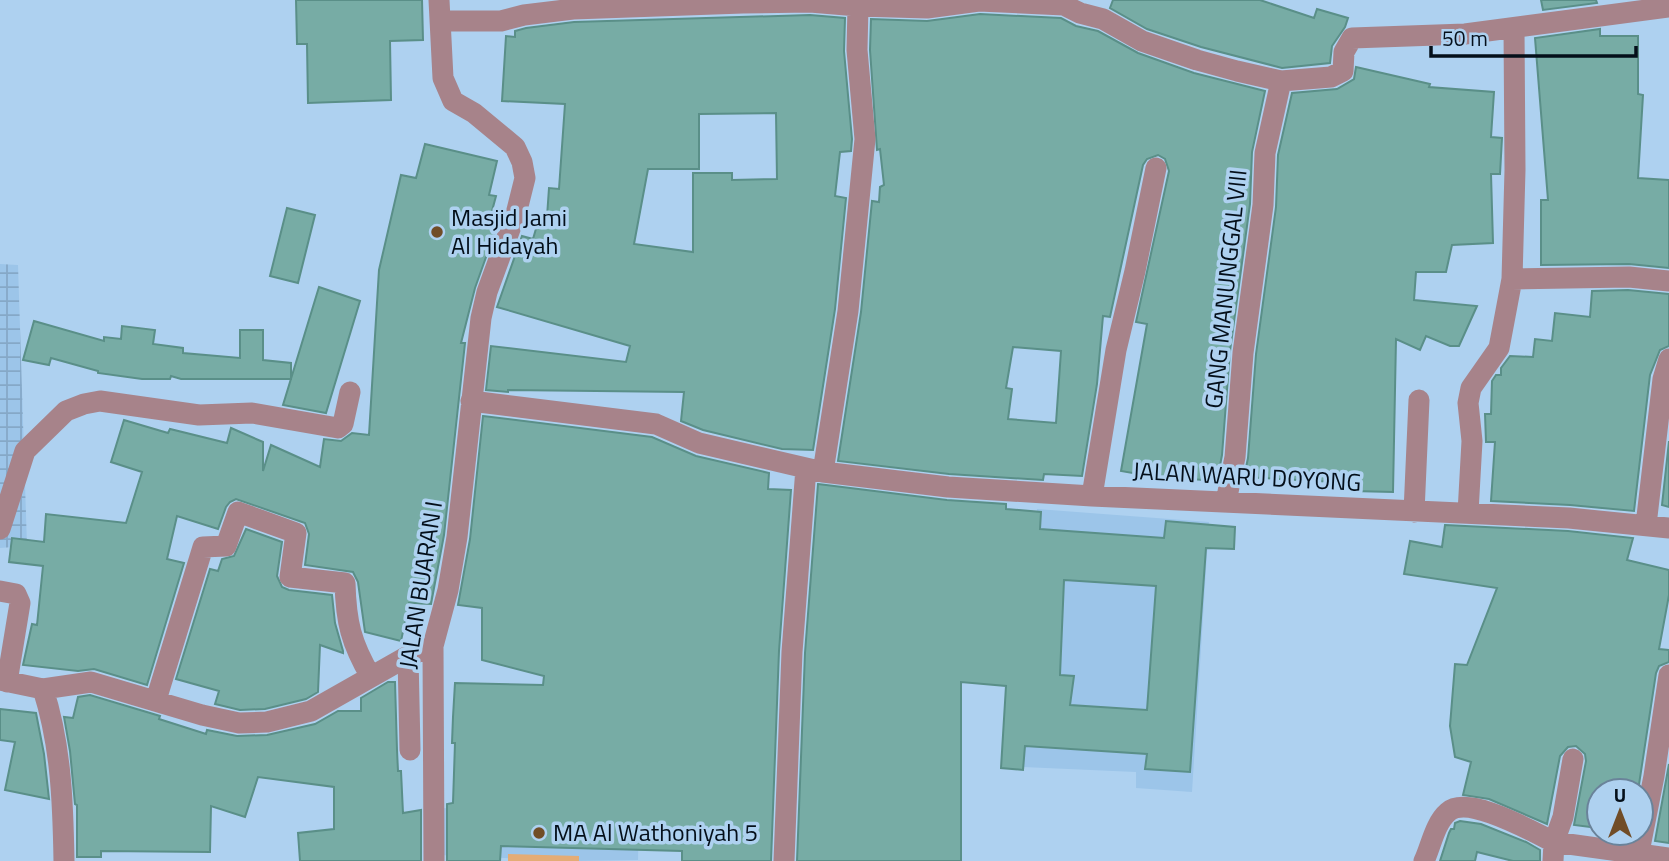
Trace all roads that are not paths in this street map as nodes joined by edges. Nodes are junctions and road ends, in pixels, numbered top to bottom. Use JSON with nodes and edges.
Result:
{"nodes":[{"id":1,"x":662,"y":4,"type":"edge"},
{"id":2,"x":858,"y":6,"type":"junction"},
{"id":3,"x":1669,"y":7,"type":"edge"},
{"id":4,"x":440,"y":10,"type":"edge"},
{"id":5,"x":1514,"y":28,"type":"junction"},
{"id":6,"x":1281,"y":81,"type":"junction"},
{"id":7,"x":1156,"y":167,"type":"dead end"},
{"id":8,"x":1512,"y":279,"type":"junction"},
{"id":9,"x":1669,"y":281,"type":"edge"},
{"id":10,"x":1669,"y":359,"type":"edge"},
{"id":11,"x":350,"y":392,"type":"dead end"},
{"id":12,"x":1419,"y":400,"type":"dead end"},
{"id":13,"x":471,"y":401,"type":"junction"},
{"id":14,"x":814,"y":470,"type":"junction"},
{"id":15,"x":1092,"y":496,"type":"junction"},
{"id":16,"x":1226,"y":502,"type":"junction"},
{"id":17,"x":1414,"y":512,"type":"junction"},
{"id":18,"x":1468,"y":513,"type":"junction"},
{"id":19,"x":1646,"y":525,"type":"junction"},
{"id":20,"x":1669,"y":528,"type":"edge"},
{"id":21,"x":0,"y":529,"type":"edge"},
{"id":22,"x":0,"y":591,"type":"edge"},
{"id":23,"x":433,"y":646,"type":"junction"},
{"id":24,"x":408,"y":656,"type":"junction"},
{"id":25,"x":1669,"y":675,"type":"edge"},
{"id":26,"x":371,"y":677,"type":"junction"},
{"id":27,"x":3,"y":681,"type":"edge"},
{"id":28,"x":43,"y":689,"type":"junction"},
{"id":29,"x":156,"y":700,"type":"junction"},
{"id":30,"x":410,"y":750,"type":"dead end"},
{"id":31,"x":1573,"y":759,"type":"dead end"},
{"id":32,"x":1554,"y":852,"type":"edge"},
{"id":33,"x":1639,"y":852,"type":"junction"},
{"id":34,"x":1669,"y":858,"type":"edge"},
{"id":35,"x":64,"y":861,"type":"edge"},
{"id":36,"x":434,"y":861,"type":"edge"},
{"id":37,"x":784,"y":861,"type":"edge"},
{"id":38,"x":1424,"y":861,"type":"edge"}],
"edges":[{"from":1,"to":2,"type":"street"},
{"from":1,"to":4,"type":"street"},
{"from":2,"to":6,"type":"street"},
{"from":2,"to":14,"type":"street"},
{"from":3,"to":5,"type":"street"},
{"from":4,"to":13,"type":"street"},
{"from":5,"to":6,"type":"street"},
{"from":5,"to":8,"type":"street"},
{"from":6,"to":16,"type":"street","name":"GANG MANUNGGAL VIII"},
{"from":7,"to":15,"type":"street"},
{"from":8,"to":9,"type":"street"},
{"from":8,"to":18,"type":"street"},
{"from":10,"to":19,"type":"street"},
{"from":11,"to":21,"type":"street"},
{"from":12,"to":17,"type":"street"},
{"from":13,"to":14,"type":"street","name":"JALAN WARU DOYONG"},
{"from":13,"to":23,"type":"street","name":"JALAN BUARAN I"},
{"from":14,"to":15,"type":"street","name":"JALAN WARU DOYONG"},
{"from":14,"to":37,"type":"street"},
{"from":15,"to":16,"type":"street","name":"JALAN WARU DOYONG"},
{"from":16,"to":17,"type":"street","name":"JALAN WARU DOYONG"},
{"from":17,"to":18,"type":"street","name":"JALAN WARU DOYONG"},
{"from":18,"to":19,"type":"street","name":"JALAN WARU DOYONG"},
{"from":19,"to":20,"type":"street","name":"JALAN WARU DOYONG"},
{"from":22,"to":27,"type":"street"},
{"from":23,"to":24,"type":"street"},
{"from":23,"to":36,"type":"street","name":"JALAN BUARAN I"},
{"from":24,"to":26,"type":"street"},
{"from":24,"to":30,"type":"street"},
{"from":25,"to":33,"type":"street"},
{"from":26,"to":29,"type":"street"},
{"from":26,"to":29,"type":"street"},
{"from":27,"to":28,"type":"street"},
{"from":28,"to":29,"type":"street"},
{"from":28,"to":35,"type":"street"},
{"from":31,"to":32,"type":"street"},
{"from":32,"to":33,"type":"street"},
{"from":32,"to":38,"type":"street"},
{"from":33,"to":34,"type":"street"}]}
